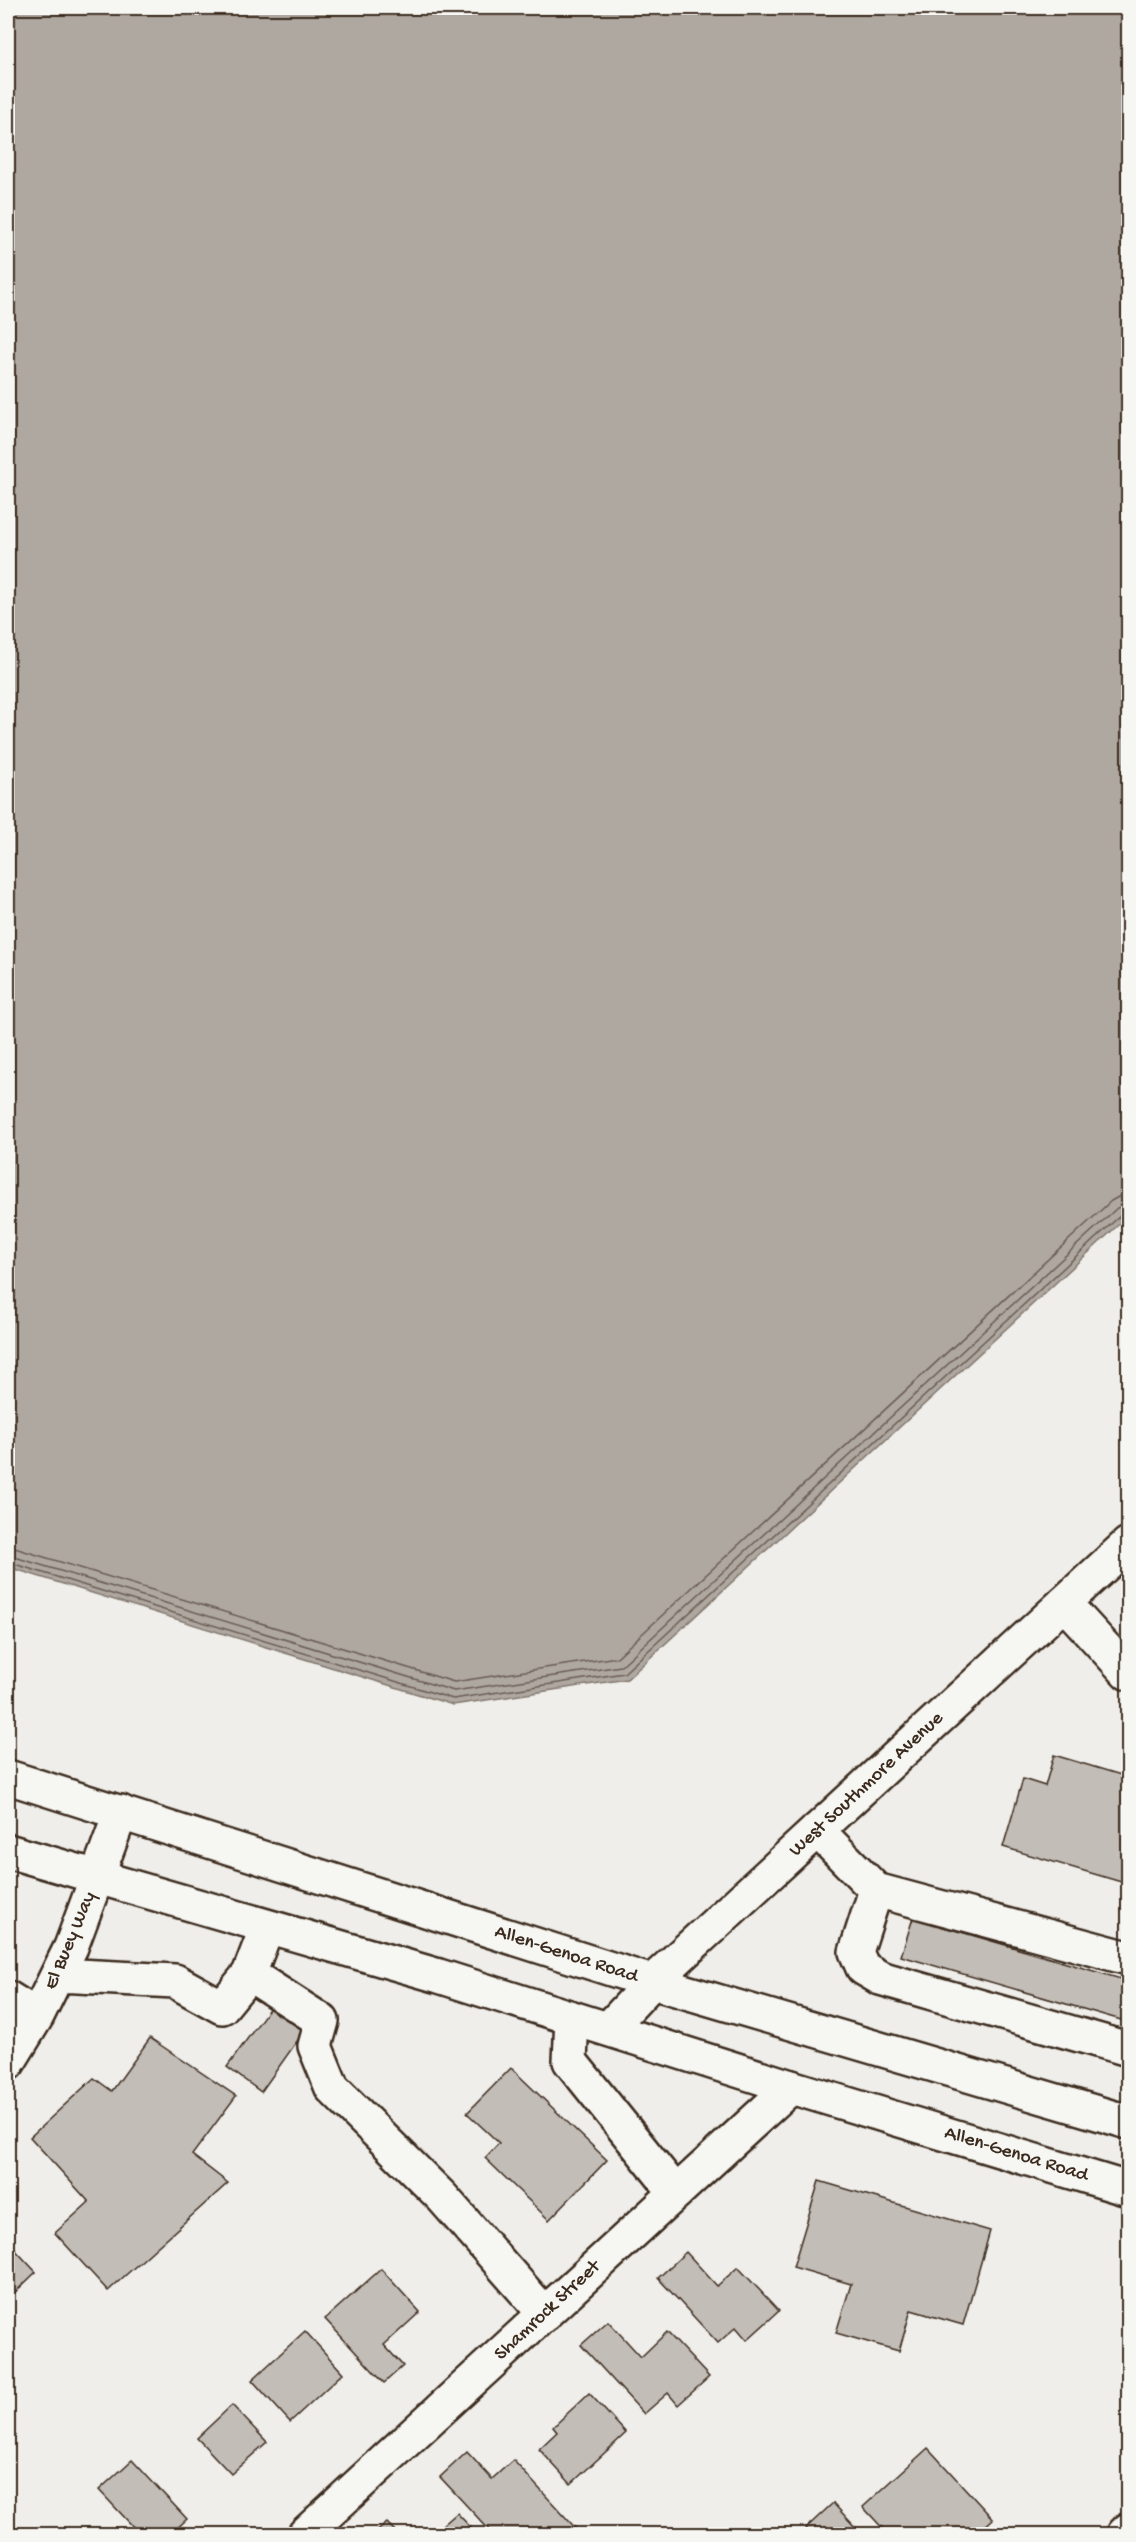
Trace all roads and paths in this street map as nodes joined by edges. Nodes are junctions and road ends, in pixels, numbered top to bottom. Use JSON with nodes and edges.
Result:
{"nodes":[{"id":1,"x":1128,"y":1544,"type":"edge"},
{"id":2,"x":1064,"y":1603,"type":"junction"},
{"id":3,"x":1128,"y":1673,"type":"edge"},
{"id":4,"x":8,"y":1777,"type":"edge"},
{"id":5,"x":121,"y":1812,"type":"junction"},
{"id":6,"x":817,"y":1830,"type":"junction"},
{"id":7,"x":8,"y":1851,"type":"edge"},
{"id":8,"x":97,"y":1878,"type":"junction"},
{"id":9,"x":876,"y":1890,"type":"junction"},
{"id":10,"x":267,"y":1927,"type":"junction"},
{"id":11,"x":1128,"y":1958,"type":"edge"},
{"id":12,"x":249,"y":1974,"type":"junction"},
{"id":13,"x":58,"y":1975,"type":"junction"},
{"id":14,"x":651,"y":1982,"type":"junction"},
{"id":15,"x":8,"y":1998,"type":"edge"},
{"id":16,"x":37,"y":2016,"type":"junction"},
{"id":17,"x":572,"y":2018,"type":"junction"},
{"id":18,"x":608,"y":2029,"type":"junction"},
{"id":19,"x":1128,"y":2049,"type":"edge"},
{"id":20,"x":8,"y":2064,"type":"edge"},
{"id":21,"x":792,"y":2087,"type":"junction"},
{"id":22,"x":1128,"y":2122,"type":"edge"},
{"id":23,"x":1128,"y":2189,"type":"edge"},
{"id":24,"x":676,"y":2193,"type":"junction"},
{"id":25,"x":545,"y":2314,"type":"junction"},
{"id":26,"x":1128,"y":2530,"type":"edge"},
{"id":27,"x":305,"y":2535,"type":"edge"},
{"id":28,"x":1124,"y":2535,"type":"edge"}],
"edges":[{"from":1,"to":2,"type":"main road","name":"West Southmore Avenue"},
{"from":2,"to":3,"type":"main road"},
{"from":2,"to":6,"type":"main road","name":"West Southmore Avenue"},
{"from":4,"to":5,"type":"main road","name":"Allen-Genoa Road"},
{"from":5,"to":8,"type":"main road","name":"El Buey Way"},
{"from":5,"to":14,"type":"main road","name":"Allen-Genoa Road"},
{"from":6,"to":9,"type":"main road"},
{"from":6,"to":14,"type":"main road","name":"West Southmore Avenue"},
{"from":7,"to":8,"type":"main road","name":"Allen-Genoa Road"},
{"from":8,"to":10,"type":"main road","name":"Allen-Genoa Road"},
{"from":8,"to":13,"type":"main road","name":"El Buey Way"},
{"from":9,"to":11,"type":"main road"},
{"from":9,"to":19,"type":"main road"},
{"from":10,"to":12,"type":"main road"},
{"from":10,"to":17,"type":"main road","name":"Allen-Genoa Road"},
{"from":12,"to":13,"type":"main road"},
{"from":12,"to":25,"type":"main road"},
{"from":13,"to":16,"type":"main road","name":"El Buey Way"},
{"from":14,"to":18,"type":"main road","name":"West Southmore Avenue"},
{"from":14,"to":22,"type":"main road","name":"Allen-Genoa Road"},
{"from":15,"to":16,"type":"main road"},
{"from":16,"to":20,"type":"main road","name":"El Buey Way"},
{"from":17,"to":18,"type":"main road","name":"Allen-Genoa Road"},
{"from":17,"to":24,"type":"main road"},
{"from":18,"to":21,"type":"main road","name":"Allen-Genoa Road"},
{"from":21,"to":23,"type":"main road","name":"Allen-Genoa Road"},
{"from":21,"to":24,"type":"main road","name":"Shamrock Street"},
{"from":24,"to":25,"type":"main road","name":"Shamrock Street"},
{"from":25,"to":27,"type":"main road","name":"Shamrock Street"},
{"from":26,"to":28,"type":"main road"}]}
